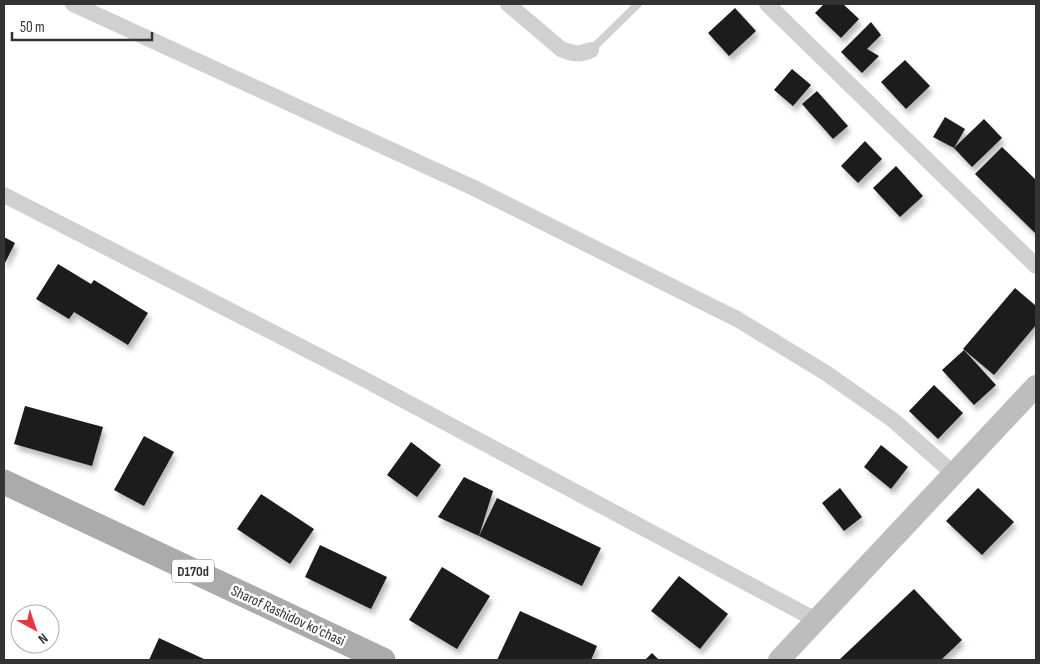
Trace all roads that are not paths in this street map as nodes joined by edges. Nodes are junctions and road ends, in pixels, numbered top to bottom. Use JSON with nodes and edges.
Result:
{"nodes":[{"id":1,"x":73,"y":4,"type":"edge"},
{"id":2,"x":508,"y":4,"type":"edge"},
{"id":3,"x":638,"y":4,"type":"edge"},
{"id":4,"x":769,"y":4,"type":"edge"},
{"id":5,"x":591,"y":50,"type":"joint"},
{"id":6,"x":4,"y":195,"type":"edge"},
{"id":7,"x":1036,"y":266,"type":"edge"},
{"id":8,"x":1036,"y":386,"type":"edge"},
{"id":9,"x":954,"y":474,"type":"junction"},
{"id":10,"x":4,"y":482,"type":"edge"},
{"id":11,"x":816,"y":620,"type":"junction"},
{"id":12,"x":383,"y":660,"type":"edge"},
{"id":13,"x":779,"y":660,"type":"edge"}],
"edges":[{"from":1,"to":9,"type":"street"},
{"from":2,"to":5,"type":"street"},
{"from":3,"to":5,"type":"lane"},
{"from":4,"to":7,"type":"street"},
{"from":6,"to":11,"type":"street"},
{"from":8,"to":9,"type":"street"},
{"from":9,"to":11,"type":"street"},
{"from":10,"to":12,"type":"main road","name":"Sharof Rashidov ko'chasi","number":"D170d"},
{"from":11,"to":13,"type":"street"}]}
